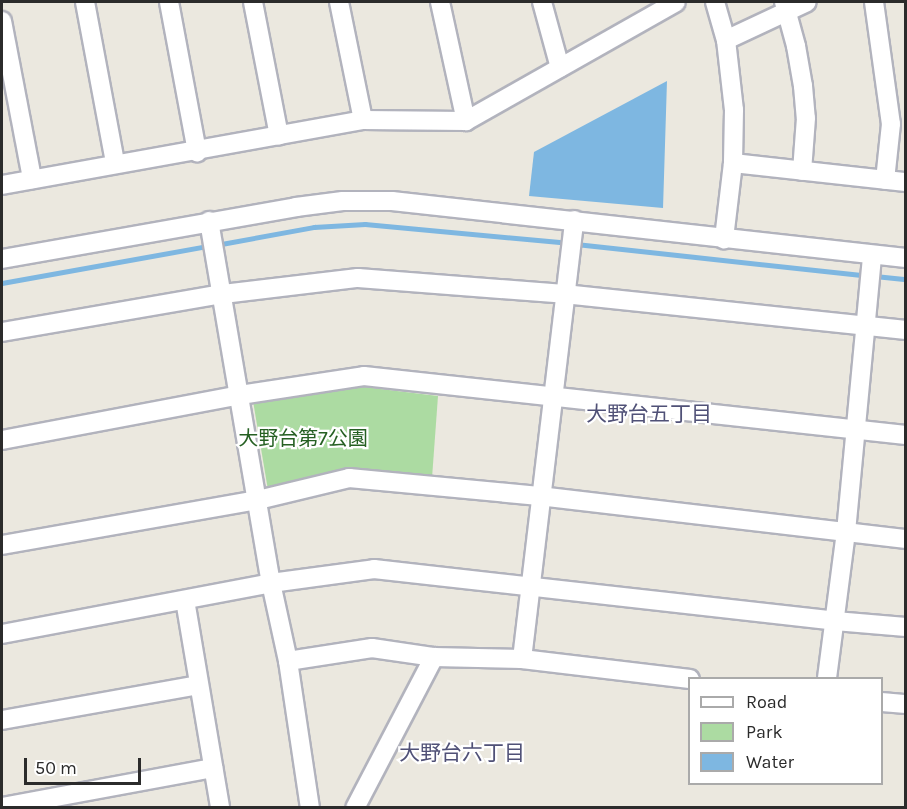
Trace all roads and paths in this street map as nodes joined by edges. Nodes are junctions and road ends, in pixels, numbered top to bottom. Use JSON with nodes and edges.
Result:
{"nodes":[{"id":1,"x":85,"y":2,"type":"edge"},
{"id":2,"x":169,"y":2,"type":"edge"},
{"id":3,"x":253,"y":2,"type":"edge"},
{"id":4,"x":339,"y":2,"type":"edge"},
{"id":5,"x":440,"y":2,"type":"edge"},
{"id":6,"x":542,"y":2,"type":"edge"},
{"id":7,"x":676,"y":2,"type":"edge"},
{"id":8,"x":715,"y":2,"type":"edge"},
{"id":9,"x":807,"y":2,"type":"edge"},
{"id":10,"x":874,"y":2,"type":"edge"},
{"id":11,"x":785,"y":7,"type":"edge"},
{"id":12,"x":647,"y":9,"type":"edge"},
{"id":13,"x":2,"y":21,"type":"edge"},
{"id":14,"x":726,"y":40,"type":"junction"},
{"id":15,"x":560,"y":68,"type":"junction"},
{"id":16,"x":363,"y":120,"type":"junction"},
{"id":17,"x":466,"y":121,"type":"junction"},
{"id":18,"x":279,"y":136,"type":"junction"},
{"id":19,"x":196,"y":152,"type":"junction"},
{"id":20,"x":115,"y":163,"type":"junction"},
{"id":21,"x":733,"y":163,"type":"junction"},
{"id":22,"x":802,"y":171,"type":"junction"},
{"id":23,"x":32,"y":178,"type":"junction"},
{"id":24,"x":885,"y":180,"type":"junction"},
{"id":25,"x":906,"y":182,"type":"edge"},
{"id":26,"x":2,"y":185,"type":"edge"},
{"id":27,"x":574,"y":220,"type":"junction"},
{"id":28,"x":212,"y":236,"type":"junction"},
{"id":29,"x":724,"y":239,"type":"junction"},
{"id":30,"x":872,"y":255,"type":"junction"},
{"id":31,"x":906,"y":258,"type":"edge"},
{"id":32,"x":2,"y":259,"type":"edge"},
{"id":33,"x":223,"y":294,"type":"junction"},
{"id":34,"x":564,"y":294,"type":"junction"},
{"id":35,"x":866,"y":325,"type":"junction"},
{"id":36,"x":906,"y":330,"type":"edge"},
{"id":37,"x":2,"y":332,"type":"edge"},
{"id":38,"x":240,"y":395,"type":"junction"},
{"id":39,"x":553,"y":398,"type":"junction"},
{"id":40,"x":856,"y":429,"type":"junction"},
{"id":41,"x":906,"y":435,"type":"edge"},
{"id":42,"x":2,"y":440,"type":"edge"},
{"id":43,"x":540,"y":496,"type":"junction"},
{"id":44,"x":258,"y":500,"type":"junction"},
{"id":45,"x":846,"y":532,"type":"junction"},
{"id":46,"x":906,"y":539,"type":"edge"},
{"id":47,"x":2,"y":545,"type":"edge"},
{"id":48,"x":271,"y":583,"type":"junction"},
{"id":49,"x":532,"y":587,"type":"junction"},
{"id":50,"x":185,"y":600,"type":"junction"},
{"id":51,"x":835,"y":621,"type":"junction"},
{"id":52,"x":906,"y":627,"type":"edge"},
{"id":53,"x":2,"y":634,"type":"edge"},
{"id":54,"x":434,"y":657,"type":"junction"},
{"id":55,"x":522,"y":659,"type":"junction"},
{"id":56,"x":288,"y":661,"type":"junction"},
{"id":57,"x":827,"y":677,"type":"edge"},
{"id":58,"x":688,"y":679,"type":"edge"},
{"id":59,"x":198,"y":685,"type":"junction"},
{"id":60,"x":883,"y":702,"type":"edge"},
{"id":61,"x":906,"y":704,"type":"edge"},
{"id":62,"x":2,"y":720,"type":"edge"},
{"id":63,"x":213,"y":768,"type":"junction"},
{"id":64,"x":2,"y":807,"type":"edge"},
{"id":65,"x":220,"y":807,"type":"edge"},
{"id":66,"x":310,"y":807,"type":"edge"},
{"id":67,"x":355,"y":807,"type":"edge"}],
"edges":[{"from":1,"to":20,"type":"street"},
{"from":2,"to":19,"type":"street"},
{"from":3,"to":18,"type":"street"},
{"from":4,"to":16,"type":"street"},
{"from":5,"to":17,"type":"street"},
{"from":6,"to":15,"type":"street"},
{"from":7,"to":12,"type":"street"},
{"from":8,"to":14,"type":"street"},
{"from":9,"to":11,"type":"street"},
{"from":10,"to":24,"type":"street"},
{"from":11,"to":14,"type":"street"},
{"from":11,"to":22,"type":"street"},
{"from":12,"to":15,"type":"street"},
{"from":13,"to":23,"type":"street"},
{"from":14,"to":21,"type":"street"},
{"from":15,"to":17,"type":"street"},
{"from":16,"to":17,"type":"street"},
{"from":16,"to":18,"type":"street"},
{"from":18,"to":19,"type":"street"},
{"from":19,"to":20,"type":"street"},
{"from":20,"to":23,"type":"street"},
{"from":21,"to":22,"type":"street"},
{"from":21,"to":29,"type":"street"},
{"from":22,"to":24,"type":"street"},
{"from":23,"to":26,"type":"street"},
{"from":24,"to":25,"type":"street"},
{"from":27,"to":28,"type":"street"},
{"from":27,"to":29,"type":"street"},
{"from":27,"to":34,"type":"street"},
{"from":28,"to":32,"type":"street"},
{"from":28,"to":33,"type":"street"},
{"from":29,"to":30,"type":"street"},
{"from":30,"to":31,"type":"street"},
{"from":30,"to":35,"type":"street"},
{"from":33,"to":34,"type":"street"},
{"from":33,"to":37,"type":"street"},
{"from":33,"to":38,"type":"street"},
{"from":34,"to":35,"type":"street"},
{"from":34,"to":39,"type":"street"},
{"from":35,"to":36,"type":"street"},
{"from":35,"to":40,"type":"street"},
{"from":38,"to":39,"type":"street"},
{"from":38,"to":42,"type":"street"},
{"from":38,"to":44,"type":"street"},
{"from":39,"to":40,"type":"street"},
{"from":39,"to":43,"type":"street"},
{"from":40,"to":41,"type":"street"},
{"from":40,"to":45,"type":"street"},
{"from":43,"to":44,"type":"street"},
{"from":43,"to":45,"type":"street"},
{"from":43,"to":49,"type":"street"},
{"from":44,"to":47,"type":"street"},
{"from":44,"to":48,"type":"street"},
{"from":45,"to":46,"type":"street"},
{"from":45,"to":51,"type":"street"},
{"from":48,"to":49,"type":"street"},
{"from":48,"to":50,"type":"street"},
{"from":48,"to":56,"type":"street"},
{"from":49,"to":51,"type":"street"},
{"from":49,"to":55,"type":"street"},
{"from":50,"to":53,"type":"street"},
{"from":50,"to":59,"type":"street"},
{"from":51,"to":52,"type":"street"},
{"from":51,"to":57,"type":"street"},
{"from":54,"to":55,"type":"street"},
{"from":54,"to":56,"type":"street"},
{"from":54,"to":67,"type":"street"},
{"from":55,"to":58,"type":"street"},
{"from":56,"to":66,"type":"street"},
{"from":59,"to":62,"type":"street"},
{"from":59,"to":63,"type":"street"},
{"from":60,"to":61,"type":"street"},
{"from":63,"to":64,"type":"street"},
{"from":63,"to":65,"type":"street"}]}
